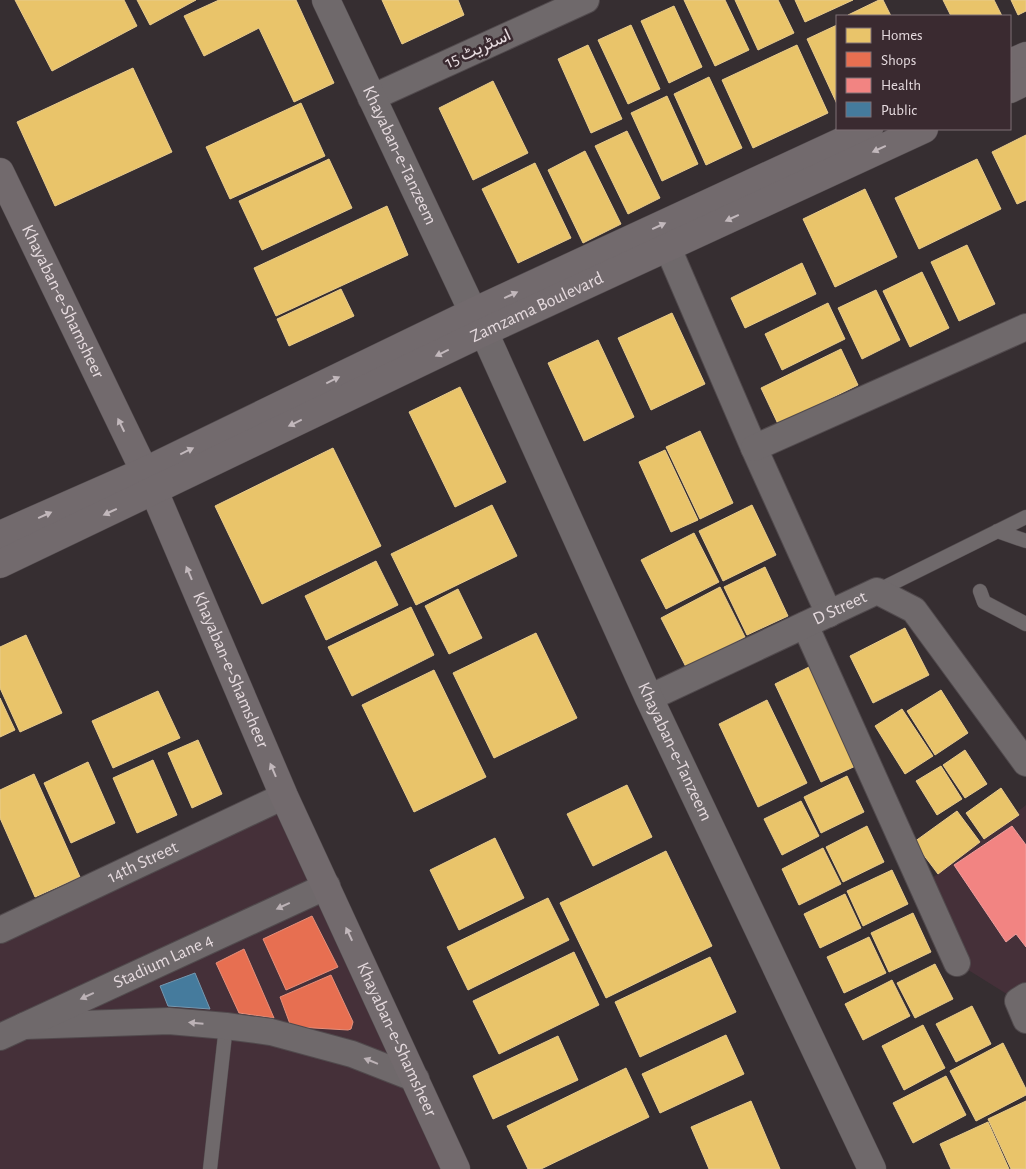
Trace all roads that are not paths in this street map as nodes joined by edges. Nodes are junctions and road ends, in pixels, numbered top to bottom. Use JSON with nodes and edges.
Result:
{"nodes":[{"id":1,"x":326,"y":0,"type":"edge"},
{"id":2,"x":586,"y":0,"type":"edge"},
{"id":3,"x":1026,"y":56,"type":"edge"},
{"id":4,"x":1011,"y":63,"type":"edge"},
{"id":5,"x":1026,"y":81,"type":"edge"},
{"id":6,"x":1011,"y":88,"type":"edge"},
{"id":7,"x":371,"y":98,"type":"junction"},
{"id":8,"x":867,"y":130,"type":"edge"},
{"id":9,"x":922,"y":130,"type":"edge"},
{"id":10,"x":0,"y":172,"type":"edge"},
{"id":11,"x":668,"y":248,"type":"junction"},
{"id":12,"x":479,"y":322,"type":"junction"},
{"id":13,"x":1026,"y":326,"type":"edge"},
{"id":14,"x":754,"y":448,"type":"junction"},
{"id":15,"x":148,"y":482,"type":"junction"},
{"id":16,"x":1026,"y":517,"type":"edge"},
{"id":17,"x":997,"y":532,"type":"junction"},
{"id":18,"x":0,"y":535,"type":"edge"},
{"id":19,"x":1026,"y":541,"type":"edge"},
{"id":20,"x":0,"y":564,"type":"edge"},
{"id":21,"x":877,"y":590,"type":"junction"},
{"id":22,"x":980,"y":591,"type":"dead end"},
{"id":23,"x":829,"y":614,"type":"junction"},
{"id":24,"x":1026,"y":624,"type":"edge"},
{"id":25,"x":805,"y":625,"type":"junction"},
{"id":26,"x":649,"y":698,"type":"junction"},
{"id":27,"x":1026,"y":763,"type":"edge"},
{"id":28,"x":284,"y":796,"type":"junction"},
{"id":29,"x":327,"y":886,"type":"junction"},
{"id":30,"x":0,"y":930,"type":"edge"},
{"id":31,"x":957,"y":963,"type":"dead end"},
{"id":32,"x":1026,"y":996,"type":"edge"},
{"id":33,"x":1026,"y":1020,"type":"edge"},
{"id":34,"x":24,"y":1026,"type":"junction"},
{"id":35,"x":226,"y":1026,"type":"junction"},
{"id":36,"x":0,"y":1037,"type":"edge"},
{"id":37,"x":416,"y":1079,"type":"junction"},
{"id":38,"x":210,"y":1169,"type":"edge"},
{"id":39,"x":456,"y":1169,"type":"edge"},
{"id":40,"x":872,"y":1169,"type":"edge"}],
"edges":[{"from":1,"to":7,"type":"street","name":"Khayaban-e-Tanzeem"},
{"from":2,"to":7,"type":"street","name":"اسٹریٹ 15"},
{"from":3,"to":4,"type":"main road"},
{"from":5,"to":6,"type":"main road"},
{"from":7,"to":12,"type":"street","name":"Khayaban-e-Tanzeem"},
{"from":12,"to":8,"type":"main road","name":"Zamzama Boulevard","one_way":true},
{"from":9,"to":11,"type":"main road","name":"Zamzama Boulevard","one_way":true},
{"from":15,"to":10,"type":"main road","name":"Khayaban-e-Shamsheer","one_way":true},
{"from":11,"to":12,"type":"main road","name":"Zamzama Boulevard"},
{"from":11,"to":14,"type":"street"},
{"from":12,"to":15,"type":"main road","name":"Zamzama Boulevard"},
{"from":12,"to":26,"type":"street","name":"Khayaban-e-Tanzeem"},
{"from":13,"to":14,"type":"street"},
{"from":14,"to":23,"type":"street"},
{"from":18,"to":15,"type":"main road","one_way":true},
{"from":15,"to":20,"type":"main road","one_way":true},
{"from":28,"to":15,"type":"main road","name":"Khayaban-e-Shamsheer","one_way":true},
{"from":16,"to":17,"type":"lane"},
{"from":17,"to":19,"type":"lane"},
{"from":17,"to":21,"type":"lane"},
{"from":21,"to":23,"type":"street","name":"D Street"},
{"from":21,"to":27,"type":"street","name":"D Street"},
{"from":22,"to":24,"type":"lane"},
{"from":23,"to":25,"type":"street","name":"D Street"},
{"from":25,"to":26,"type":"street","name":"D Street"},
{"from":25,"to":31,"type":"street"},
{"from":26,"to":40,"type":"street","name":"Khayaban-e-Tanzeem"},
{"from":28,"to":29,"type":"main road","name":"Khayaban-e-Shamsheer"},
{"from":28,"to":30,"type":"street","name":"14th Street"},
{"from":29,"to":34,"type":"street","name":"Stadium Lane 4","one_way":true},
{"from":37,"to":29,"type":"main road","name":"Khayaban-e-Shamsheer","one_way":true},
{"from":32,"to":33,"type":"street"},
{"from":35,"to":34,"type":"street","one_way":true},
{"from":34,"to":36,"type":"street","name":"Stadium Lane 4"},
{"from":37,"to":35,"type":"street","one_way":true},
{"from":35,"to":38,"type":"lane"},
{"from":37,"to":39,"type":"main road","name":"Khayaban-e-Shamsheer"}]}
